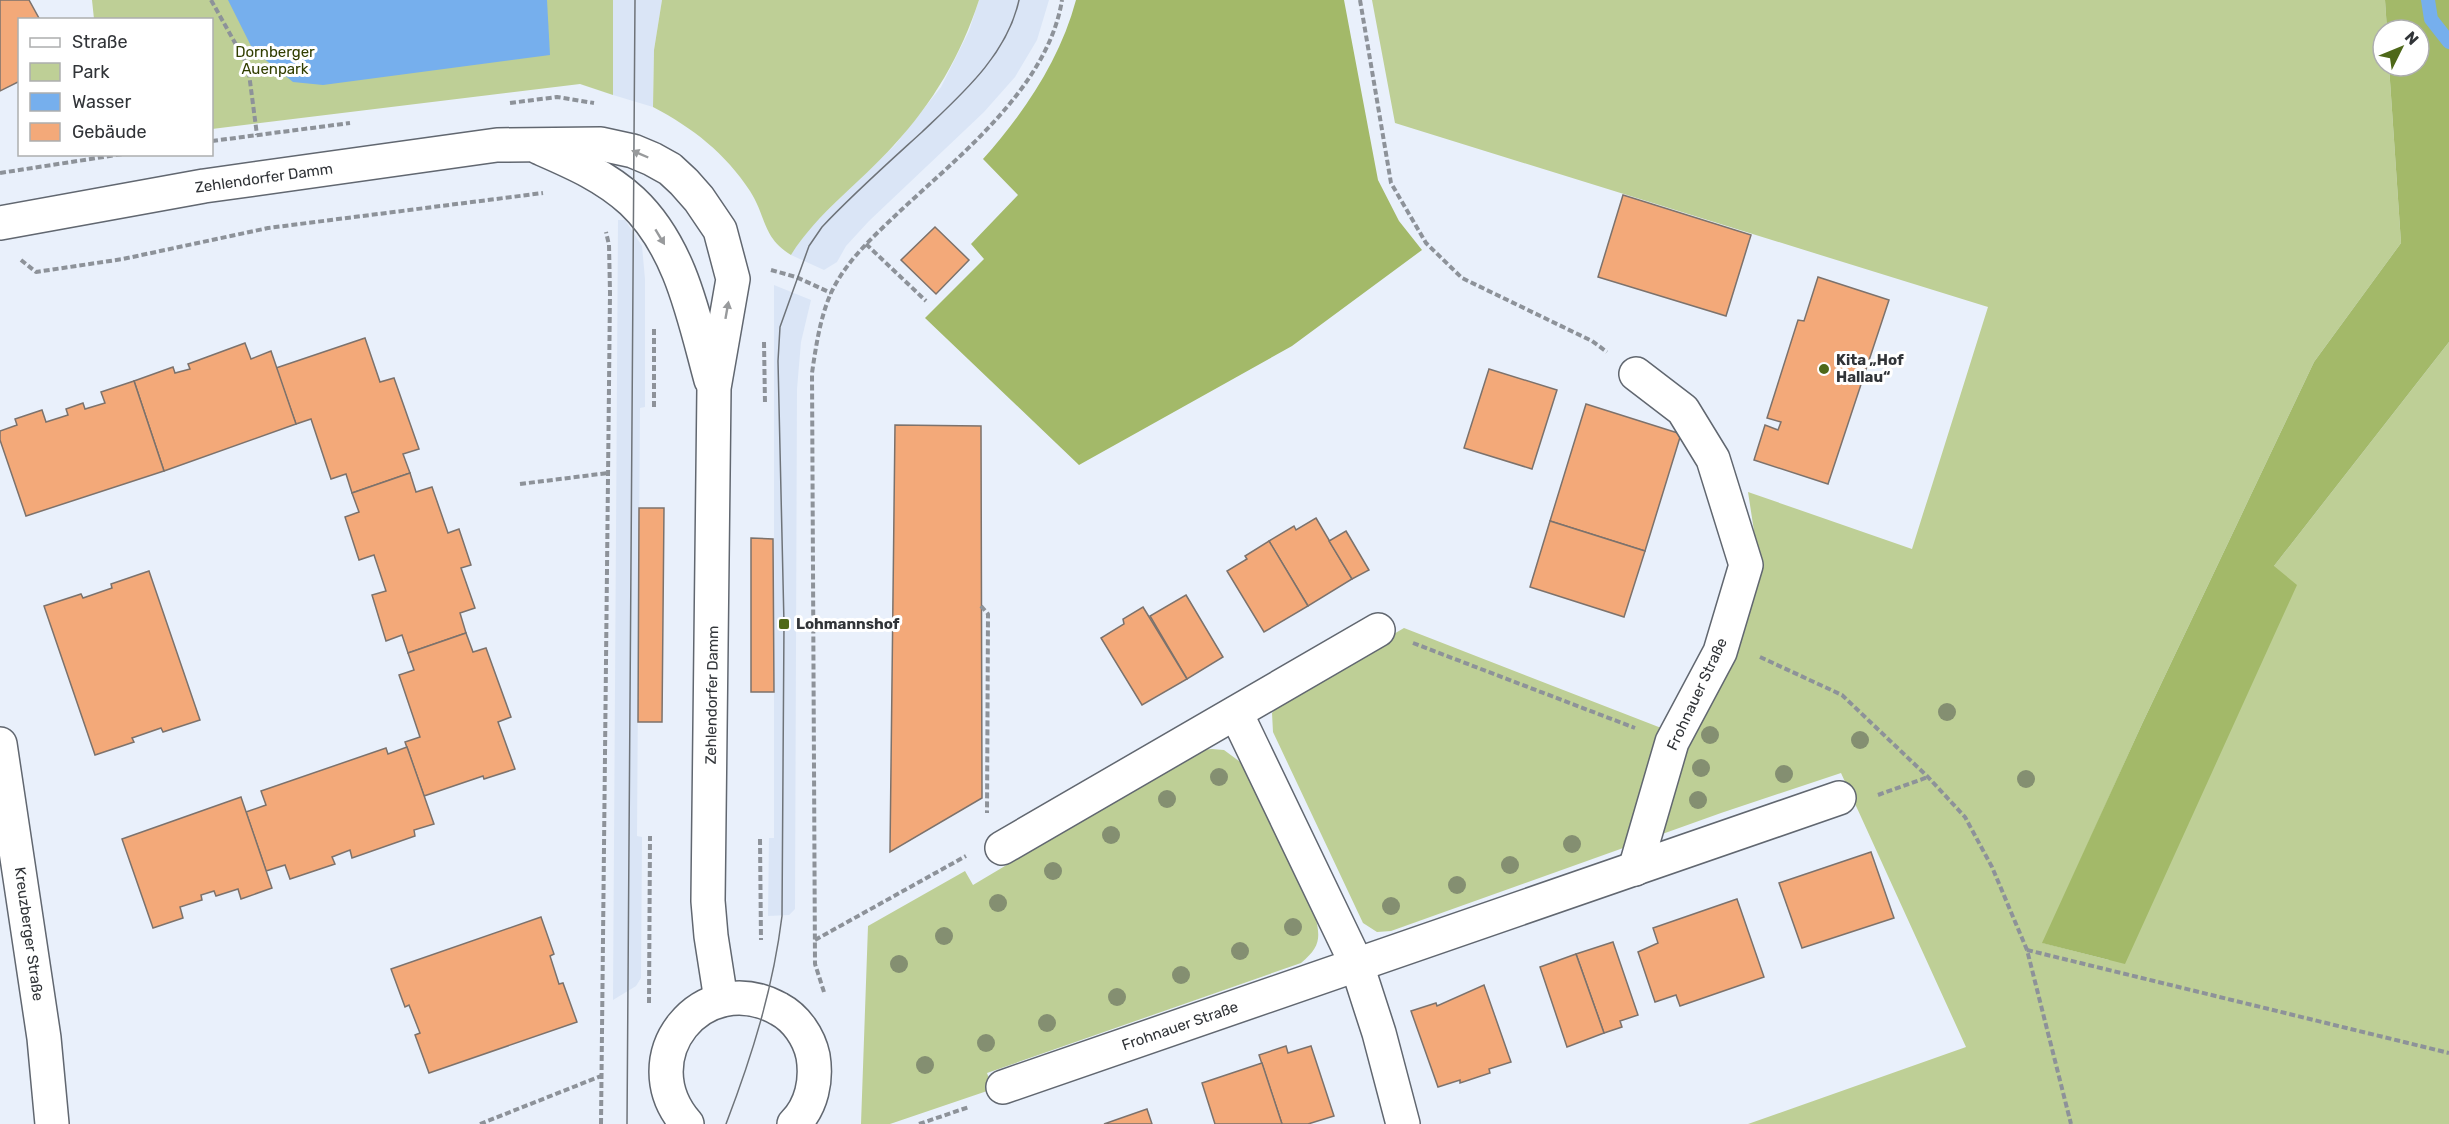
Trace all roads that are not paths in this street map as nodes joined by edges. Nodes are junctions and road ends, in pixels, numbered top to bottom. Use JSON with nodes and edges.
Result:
{"nodes":[{"id":1,"x":530,"y":143,"type":"junction"},
{"id":2,"x":0,"y":223,"type":"edge"},
{"id":3,"x":1636,"y":374,"type":"road end"},
{"id":4,"x":714,"y":388,"type":"junction"},
{"id":5,"x":1378,"y":630,"type":"road end"},
{"id":6,"x":1236,"y":713,"type":"junction"},
{"id":7,"x":0,"y":744,"type":"edge"},
{"id":8,"x":1839,"y":798,"type":"road end"},
{"id":9,"x":7,"y":837,"type":"edge"},
{"id":10,"x":994,"y":846,"type":"road end"},
{"id":11,"x":1635,"y":869,"type":"junction"},
{"id":12,"x":1357,"y":965,"type":"junction"},
{"id":13,"x":721,"y":1000,"type":"junction"},
{"id":14,"x":1003,"y":1087,"type":"road end"},
{"id":15,"x":52,"y":1124,"type":"edge"},
{"id":16,"x":687,"y":1124,"type":"edge"},
{"id":17,"x":794,"y":1124,"type":"edge"},
{"id":18,"x":1403,"y":1124,"type":"edge"}],
"edges":[{"from":1,"to":2,"type":"street","name":"Zehlendorfer Damm"},
{"from":1,"to":4,"type":"street","name":"Zehlendorfer Damm","one_way":true},
{"from":4,"to":1,"type":"street","name":"Zehlendorfer Damm","one_way":true},
{"from":3,"to":11,"type":"street","name":"Frohnauer Straße"},
{"from":4,"to":13,"type":"street","name":"Zehlendorfer Damm"},
{"from":5,"to":6,"type":"street"},
{"from":6,"to":10,"type":"street"},
{"from":6,"to":12,"type":"street"},
{"from":7,"to":9,"type":"street","name":"Kreuzberger Straße"},
{"from":8,"to":11,"type":"street","name":"Frohnauer Straße"},
{"from":9,"to":15,"type":"street","name":"Kreuzberger Straße"},
{"from":11,"to":12,"type":"street","name":"Frohnauer Straße"},
{"from":12,"to":14,"type":"street","name":"Frohnauer Straße"},
{"from":12,"to":18,"type":"street"},
{"from":13,"to":16,"type":"street"},
{"from":13,"to":17,"type":"street"}]}
